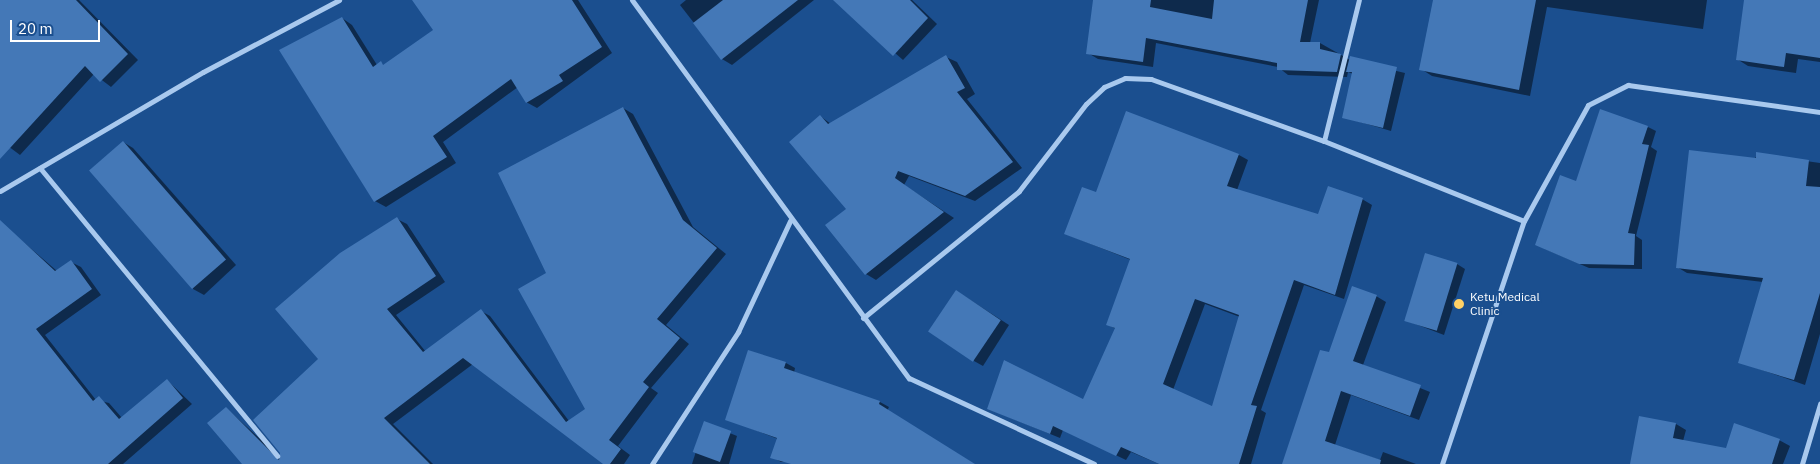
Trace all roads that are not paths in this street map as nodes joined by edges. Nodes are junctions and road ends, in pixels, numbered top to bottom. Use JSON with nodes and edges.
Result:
{"nodes":[{"id":1,"x":339,"y":0,"type":"edge"},
{"id":2,"x":632,"y":0,"type":"edge"},
{"id":3,"x":1359,"y":0,"type":"edge"},
{"id":4,"x":1820,"y":112,"type":"edge"},
{"id":5,"x":1324,"y":141,"type":"junction"},
{"id":6,"x":40,"y":168,"type":"junction"},
{"id":7,"x":0,"y":191,"type":"edge"},
{"id":8,"x":790,"y":221,"type":"junction"},
{"id":9,"x":1524,"y":221,"type":"junction"},
{"id":10,"x":863,"y":318,"type":"junction"},
{"id":11,"x":1820,"y":404,"type":"edge"},
{"id":12,"x":277,"y":456,"type":"dead end"},
{"id":13,"x":652,"y":464,"type":"edge"},
{"id":14,"x":1094,"y":464,"type":"edge"},
{"id":15,"x":1442,"y":464,"type":"edge"},
{"id":16,"x":1802,"y":464,"type":"edge"}],
"edges":[{"from":1,"to":6,"type":"street"},
{"from":2,"to":8,"type":"street"},
{"from":3,"to":5,"type":"street"},
{"from":4,"to":9,"type":"street"},
{"from":5,"to":9,"type":"street"},
{"from":5,"to":10,"type":"street"},
{"from":6,"to":7,"type":"street"},
{"from":6,"to":12,"type":"street"},
{"from":8,"to":10,"type":"street"},
{"from":8,"to":13,"type":"street"},
{"from":9,"to":15,"type":"street"},
{"from":10,"to":14,"type":"street"},
{"from":11,"to":16,"type":"street"}]}
